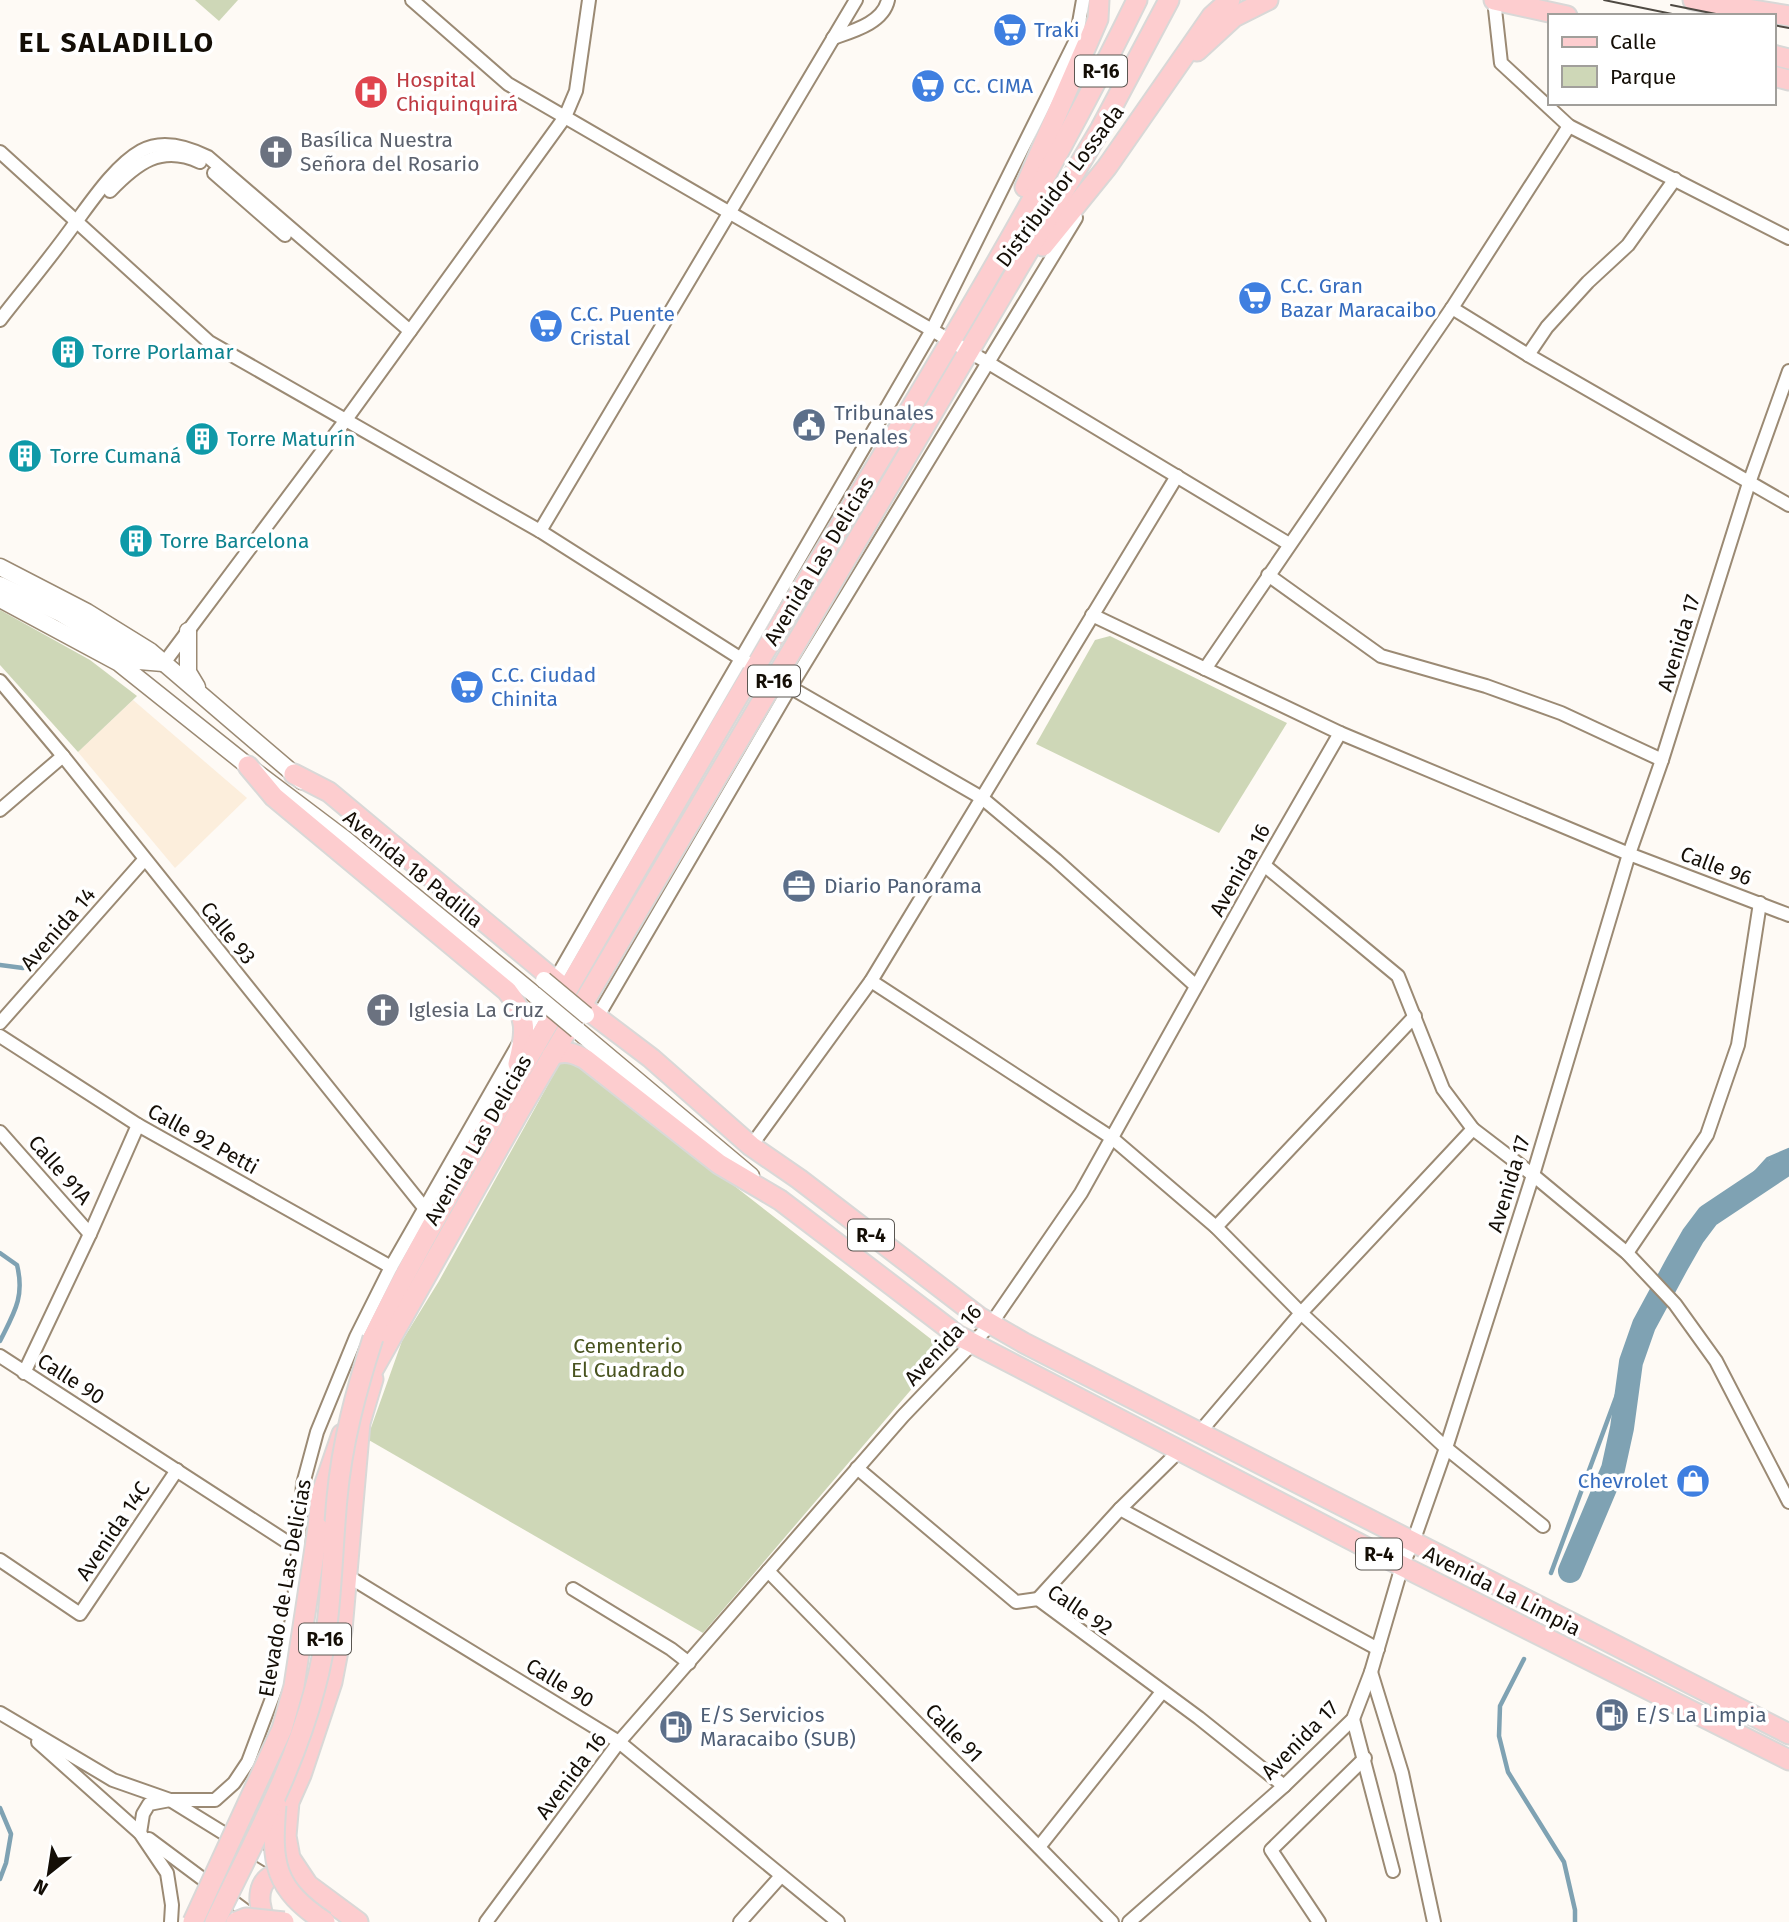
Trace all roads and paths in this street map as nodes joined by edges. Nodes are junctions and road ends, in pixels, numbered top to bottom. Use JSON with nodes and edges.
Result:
{"nodes":[{"id":1,"x":412,"y":0,"type":"edge"},
{"id":2,"x":589,"y":0,"type":"edge"},
{"id":3,"x":857,"y":0,"type":"edge"},
{"id":4,"x":888,"y":0,"type":"edge"},
{"id":5,"x":1083,"y":0,"type":"edge"},
{"id":6,"x":1099,"y":0,"type":"edge"},
{"id":7,"x":1137,"y":0,"type":"edge"},
{"id":8,"x":1169,"y":0,"type":"edge"},
{"id":9,"x":1230,"y":0,"type":"edge"},
{"id":10,"x":1268,"y":0,"type":"edge"},
{"id":11,"x":1494,"y":0,"type":"edge"},
{"id":12,"x":1693,"y":0,"type":"edge"},
{"id":13,"x":1558,"y":14,"type":"edge"},
{"id":14,"x":1789,"y":16,"type":"edge"},
{"id":15,"x":878,"y":17,"type":"junction"},
{"id":16,"x":833,"y":38,"type":"junction"},
{"id":17,"x":1170,"y":75,"type":"junction"},
{"id":18,"x":565,"y":117,"type":"junction"},
{"id":19,"x":1569,"y":126,"type":"junction"},
{"id":20,"x":0,"y":152,"type":"edge"},
{"id":21,"x":1107,"y":167,"type":"junction"},
{"id":22,"x":1675,"y":180,"type":"junction"},
{"id":23,"x":730,"y":213,"type":"junction"},
{"id":24,"x":76,"y":222,"type":"junction"},
{"id":25,"x":1789,"y":238,"type":"edge"},
{"id":26,"x":978,"y":296,"type":"junction"},
{"id":27,"x":1001,"y":299,"type":"junction"},
{"id":28,"x":1452,"y":308,"type":"junction"},
{"id":29,"x":0,"y":320,"type":"edge"},
{"id":30,"x":932,"y":330,"type":"junction"},
{"id":31,"x":410,"y":331,"type":"junction"},
{"id":32,"x":951,"y":341,"type":"junction"},
{"id":33,"x":1528,"y":355,"type":"junction"},
{"id":34,"x":978,"y":357,"type":"junction"},
{"id":35,"x":1789,"y":371,"type":"edge"},
{"id":36,"x":345,"y":421,"type":"junction"},
{"id":37,"x":1177,"y":476,"type":"junction"},
{"id":38,"x":1749,"y":483,"type":"junction"},
{"id":39,"x":1789,"y":505,"type":"edge"},
{"id":40,"x":540,"y":531,"type":"junction"},
{"id":41,"x":1289,"y":544,"type":"junction"},
{"id":42,"x":0,"y":567,"type":"edge"},
{"id":43,"x":1268,"y":575,"type":"junction"},
{"id":44,"x":0,"y":585,"type":"edge"},
{"id":45,"x":0,"y":599,"type":"edge"},
{"id":46,"x":1092,"y":615,"type":"junction"},
{"id":47,"x":188,"y":631,"type":"junction"},
{"id":48,"x":164,"y":663,"type":"junction"},
{"id":49,"x":749,"y":663,"type":"junction"},
{"id":50,"x":1205,"y":669,"type":"junction"},
{"id":51,"x":0,"y":681,"type":"edge"},
{"id":52,"x":783,"y":682,"type":"junction"},
{"id":53,"x":199,"y":693,"type":"junction"},
{"id":54,"x":1340,"y":733,"type":"junction"},
{"id":55,"x":64,"y":756,"type":"junction"},
{"id":56,"x":1662,"y":760,"type":"junction"},
{"id":57,"x":248,"y":766,"type":"junction"},
{"id":58,"x":294,"y":774,"type":"junction"},
{"id":59,"x":982,"y":797,"type":"junction"},
{"id":60,"x":0,"y":810,"type":"edge"},
{"id":61,"x":1629,"y":854,"type":"junction"},
{"id":62,"x":144,"y":860,"type":"junction"},
{"id":63,"x":1264,"y":865,"type":"junction"},
{"id":64,"x":1760,"y":903,"type":"junction"},
{"id":65,"x":1789,"y":915,"type":"edge"},
{"id":66,"x":871,"y":981,"type":"junction"},
{"id":67,"x":561,"y":986,"type":"junction"},
{"id":68,"x":1196,"y":986,"type":"junction"},
{"id":69,"x":581,"y":1005,"type":"junction"},
{"id":70,"x":598,"y":1016,"type":"junction"},
{"id":71,"x":1415,"y":1016,"type":"junction"},
{"id":72,"x":0,"y":1023,"type":"edge"},
{"id":73,"x":0,"y":1036,"type":"edge"},
{"id":74,"x":523,"y":1036,"type":"junction"},
{"id":75,"x":552,"y":1055,"type":"junction"},
{"id":76,"x":513,"y":1083,"type":"junction"},
{"id":77,"x":700,"y":1121,"type":"junction"},
{"id":78,"x":138,"y":1125,"type":"junction"},
{"id":79,"x":1473,"y":1129,"type":"junction"},
{"id":80,"x":0,"y":1132,"type":"edge"},
{"id":81,"x":1112,"y":1138,"type":"junction"},
{"id":82,"x":751,"y":1146,"type":"junction"},
{"id":83,"x":1533,"y":1175,"type":"junction"},
{"id":84,"x":780,"y":1200,"type":"junction"},
{"id":85,"x":426,"y":1210,"type":"junction"},
{"id":86,"x":1216,"y":1227,"type":"junction"},
{"id":87,"x":90,"y":1234,"type":"junction"},
{"id":88,"x":1627,"y":1253,"type":"junction"},
{"id":89,"x":391,"y":1267,"type":"junction"},
{"id":90,"x":1301,"y":1313,"type":"junction"},
{"id":91,"x":991,"y":1324,"type":"junction"},
{"id":92,"x":373,"y":1338,"type":"joint"},
{"id":93,"x":972,"y":1343,"type":"junction"},
{"id":94,"x":0,"y":1356,"type":"edge"},
{"id":95,"x":378,"y":1361,"type":"junction"},
{"id":96,"x":24,"y":1373,"type":"junction"},
{"id":97,"x":1199,"y":1433,"type":"junction"},
{"id":98,"x":1446,"y":1448,"type":"junction"},
{"id":99,"x":1179,"y":1451,"type":"junction"},
{"id":100,"x":857,"y":1468,"type":"junction"},
{"id":101,"x":177,"y":1470,"type":"junction"},
{"id":102,"x":1789,"y":1502,"type":"edge"},
{"id":103,"x":1120,"y":1509,"type":"junction"},
{"id":104,"x":1543,"y":1526,"type":"dead end"},
{"id":105,"x":1413,"y":1542,"type":"junction"},
{"id":106,"x":298,"y":1549,"type":"junction"},
{"id":107,"x":0,"y":1560,"type":"edge"},
{"id":108,"x":1402,"y":1566,"type":"junction"},
{"id":109,"x":768,"y":1571,"type":"junction"},
{"id":110,"x":346,"y":1575,"type":"junction"},
{"id":111,"x":573,"y":1589,"type":"dead end"},
{"id":112,"x":1038,"y":1599,"type":"junction"},
{"id":113,"x":1378,"y":1649,"type":"junction"},
{"id":114,"x":689,"y":1663,"type":"junction"},
{"id":115,"x":1371,"y":1672,"type":"junction"},
{"id":116,"x":1163,"y":1692,"type":"junction"},
{"id":117,"x":0,"y":1713,"type":"edge"},
{"id":118,"x":1353,"y":1719,"type":"junction"},
{"id":119,"x":23,"y":1727,"type":"junction"},
{"id":120,"x":1789,"y":1734,"type":"edge"},
{"id":121,"x":619,"y":1742,"type":"junction"},
{"id":122,"x":1365,"y":1758,"type":"junction"},
{"id":123,"x":1789,"y":1760,"type":"edge"},
{"id":124,"x":1284,"y":1786,"type":"junction"},
{"id":125,"x":276,"y":1793,"type":"junction"},
{"id":126,"x":170,"y":1800,"type":"junction"},
{"id":127,"x":140,"y":1833,"type":"junction"},
{"id":128,"x":1039,"y":1847,"type":"junction"},
{"id":129,"x":1393,"y":1871,"type":"dead end"},
{"id":130,"x":781,"y":1876,"type":"junction"},
{"id":131,"x":307,"y":1885,"type":"junction"},
{"id":132,"x":171,"y":1922,"type":"edge"},
{"id":133,"x":193,"y":1922,"type":"edge"},
{"id":134,"x":215,"y":1922,"type":"edge"},
{"id":135,"x":236,"y":1922,"type":"edge"},
{"id":136,"x":260,"y":1922,"type":"edge"},
{"id":137,"x":265,"y":1922,"type":"edge"},
{"id":138,"x":284,"y":1922,"type":"edge"},
{"id":139,"x":325,"y":1922,"type":"edge"},
{"id":140,"x":358,"y":1922,"type":"edge"},
{"id":141,"x":486,"y":1922,"type":"edge"},
{"id":142,"x":740,"y":1922,"type":"edge"},
{"id":143,"x":838,"y":1922,"type":"edge"},
{"id":144,"x":1112,"y":1922,"type":"edge"},
{"id":145,"x":1129,"y":1922,"type":"edge"},
{"id":146,"x":1319,"y":1922,"type":"edge"},
{"id":147,"x":1434,"y":1922,"type":"edge"}],
"edges":[{"from":1,"to":18,"type":"street"},
{"from":2,"to":18,"type":"street"},
{"from":3,"to":15,"type":"street"},
{"from":3,"to":16,"type":"street"},
{"from":4,"to":15,"type":"street"},
{"from":5,"to":30,"type":"street","name":"Avenida Las Delicias","number":"R-16"},
{"from":6,"to":26,"type":"main road","name":"Distribuidor Lossada"},
{"from":7,"to":26,"type":"main road","name":"Avenida Las Delicias","number":"R-16"},
{"from":8,"to":27,"type":"main road","name":"Avenida Las Delicias","number":"R-16"},
{"from":9,"to":17,"type":"main road","name":"Distribuidor Lossada"},
{"from":10,"to":17,"type":"main road"},
{"from":11,"to":13,"type":"main road"},
{"from":11,"to":19,"type":"street"},
{"from":12,"to":14,"type":"main road"},
{"from":15,"to":16,"type":"street"},
{"from":16,"to":23,"type":"street"},
{"from":17,"to":21,"type":"main road","name":"Distribuidor Lossada"},
{"from":18,"to":23,"type":"street"},
{"from":18,"to":31,"type":"street"},
{"from":19,"to":22,"type":"street"},
{"from":19,"to":28,"type":"street"},
{"from":20,"to":24,"type":"street"},
{"from":21,"to":27,"type":"main road","name":"Distribuidor Lossada"},
{"from":21,"to":34,"type":"street","name":"Avenida Las Delicias","number":"R-16"},
{"from":22,"to":25,"type":"street"},
{"from":22,"to":33,"type":"street"},
{"from":23,"to":30,"type":"street"},
{"from":23,"to":40,"type":"street"},
{"from":24,"to":29,"type":"street"},
{"from":24,"to":31,"type":"street"},
{"from":24,"to":36,"type":"street"},
{"from":26,"to":32,"type":"main road","name":"Avenida Las Delicias","number":"R-16"},
{"from":27,"to":34,"type":"main road","name":"Avenida Las Delicias","number":"R-16"},
{"from":28,"to":33,"type":"street"},
{"from":28,"to":41,"type":"street"},
{"from":30,"to":32,"type":"street"},
{"from":30,"to":49,"type":"street","name":"Avenida Las Delicias","number":"R-16"},
{"from":31,"to":36,"type":"street"},
{"from":32,"to":34,"type":"street"},
{"from":32,"to":49,"type":"main road","name":"Avenida Las Delicias","number":"R-16"},
{"from":33,"to":38,"type":"street"},
{"from":34,"to":37,"type":"street"},
{"from":34,"to":52,"type":"main road","name":"Avenida Las Delicias","number":"R-16"},
{"from":35,"to":38,"type":"street","name":"Avenida 17"},
{"from":36,"to":40,"type":"street"},
{"from":36,"to":47,"type":"street"},
{"from":37,"to":41,"type":"street"},
{"from":37,"to":46,"type":"street"},
{"from":38,"to":39,"type":"street"},
{"from":38,"to":56,"type":"street","name":"Avenida 17"},
{"from":40,"to":49,"type":"street"},
{"from":41,"to":43,"type":"street"},
{"from":42,"to":48,"type":"street","name":"Avenida 18 Padilla"},
{"from":43,"to":50,"type":"street"},
{"from":43,"to":56,"type":"street"},
{"from":44,"to":48,"type":"street"},
{"from":45,"to":57,"type":"street","name":"Avenida 18 Padilla"},
{"from":46,"to":50,"type":"street","name":"Calle 96"},
{"from":46,"to":59,"type":"street"},
{"from":47,"to":48,"type":"street"},
{"from":47,"to":53,"type":"street"},
{"from":48,"to":53,"type":"street","name":"Avenida 18 Padilla"},
{"from":49,"to":52,"type":"street"},
{"from":49,"to":67,"type":"main road","name":"Avenida Las Delicias","number":"R-16"},
{"from":50,"to":54,"type":"street","name":"Calle 96"},
{"from":51,"to":55,"type":"street","name":"Calle 93"},
{"from":52,"to":59,"type":"street"},
{"from":52,"to":69,"type":"main road","name":"Avenida Las Delicias","number":"R-16"},
{"from":52,"to":70,"type":"street","name":"Avenida Las Delicias","number":"R-16"},
{"from":53,"to":58,"type":"street","name":"Avenida 18 Padilla"},
{"from":54,"to":61,"type":"street","name":"Calle 96"},
{"from":54,"to":63,"type":"street","name":"Avenida 16"},
{"from":55,"to":60,"type":"street"},
{"from":55,"to":62,"type":"street","name":"Calle 93"},
{"from":56,"to":61,"type":"street","name":"Avenida 17"},
{"from":57,"to":74,"type":"main road"},
{"from":57,"to":77,"type":"street","name":"Avenida 18 Padilla","number":"R-4","bridge":true},
{"from":58,"to":67,"type":"main road"},
{"from":58,"to":77,"type":"street","name":"Avenida 18 Padilla","bridge":true},
{"from":59,"to":66,"type":"street"},
{"from":59,"to":68,"type":"street"},
{"from":61,"to":64,"type":"street","name":"Calle 96"},
{"from":61,"to":83,"type":"street","name":"Avenida 17"},
{"from":62,"to":72,"type":"street","name":"Avenida 14"},
{"from":62,"to":85,"type":"street","name":"Calle 93"},
{"from":63,"to":68,"type":"street","name":"Avenida 16"},
{"from":63,"to":71,"type":"street"},
{"from":64,"to":65,"type":"street","name":"Calle 96"},
{"from":64,"to":88,"type":"street"},
{"from":66,"to":81,"type":"street"},
{"from":66,"to":82,"type":"street"},
{"from":67,"to":74,"type":"main road"},
{"from":67,"to":76,"type":"main road","name":"Avenida Las Delicias","number":"R-16"},
{"from":68,"to":81,"type":"street","name":"Avenida 16"},
{"from":69,"to":70,"type":"main road"},
{"from":69,"to":75,"type":"main road","name":"Avenida Las Delicias","number":"R-16"},
{"from":70,"to":82,"type":"main road"},
{"from":71,"to":79,"type":"street"},
{"from":71,"to":86,"type":"street"},
{"from":73,"to":78,"type":"street","name":"Calle 92 Petti"},
{"from":74,"to":76,"type":"main road"},
{"from":74,"to":85,"type":"street","name":"Avenida Las Delicias","number":"R-16"},
{"from":75,"to":84,"type":"main road"},
{"from":75,"to":95,"type":"main road","name":"Avenida Las Delicias","number":"R-16"},
{"from":76,"to":92,"type":"main road","name":"Avenida Las Delicias","number":"R-16"},
{"from":77,"to":82,"type":"street","name":"Avenida 18 Padilla"},
{"from":77,"to":84,"type":"street","name":"Avenida 18 Padilla","number":"R-4"},
{"from":78,"to":87,"type":"street"},
{"from":78,"to":89,"type":"street","name":"Calle 92 Petti"},
{"from":79,"to":83,"type":"street"},
{"from":79,"to":90,"type":"street"},
{"from":80,"to":87,"type":"street","name":"Calle 91A"},
{"from":81,"to":86,"type":"street"},
{"from":81,"to":91,"type":"street","name":"Avenida 16"},
{"from":82,"to":91,"type":"main road","number":"R-4"},
{"from":83,"to":88,"type":"street"},
{"from":83,"to":98,"type":"street","name":"Avenida 17"},
{"from":84,"to":93,"type":"main road","number":"R-4"},
{"from":85,"to":89,"type":"street","name":"Avenida Las Delicias","number":"R-16"},
{"from":86,"to":90,"type":"street"},
{"from":87,"to":96,"type":"street"},
{"from":88,"to":102,"type":"street"},
{"from":89,"to":106,"type":"street","number":"R-16"},
{"from":90,"to":97,"type":"street"},
{"from":90,"to":98,"type":"street"},
{"from":91,"to":93,"type":"street","name":"Avenida 16"},
{"from":91,"to":97,"type":"main road","name":"Avenida La Limpia","number":"R-4"},
{"from":92,"to":125,"type":"main road","name":"Elevado de Las Delicias","number":"R-16","bridge":true},
{"from":93,"to":99,"type":"main road","name":"Avenida La Limpia","number":"R-4"},
{"from":93,"to":100,"type":"street","name":"Avenida 16"},
{"from":94,"to":96,"type":"street","name":"Calle 90"},
{"from":95,"to":110,"type":"main road","number":"R-16"},
{"from":95,"to":133,"type":"main road","name":"Elevado de Las Delicias","number":"R-16","bridge":true},
{"from":96,"to":101,"type":"street","name":"Calle 90"},
{"from":97,"to":105,"type":"main road","name":"Avenida La Limpia","number":"R-4"},
{"from":98,"to":104,"type":"street"},
{"from":98,"to":105,"type":"street","name":"Avenida 17"},
{"from":99,"to":103,"type":"street"},
{"from":99,"to":108,"type":"main road","name":"Avenida La Limpia","number":"R-4"},
{"from":100,"to":109,"type":"street","name":"Avenida 16"},
{"from":100,"to":112,"type":"street","name":"Calle 92"},
{"from":101,"to":106,"type":"street","name":"Calle 90"},
{"from":101,"to":107,"type":"street","name":"Avenida 14C"},
{"from":103,"to":112,"type":"street"},
{"from":103,"to":113,"type":"street"},
{"from":105,"to":108,"type":"street","name":"Avenida 17"},
{"from":105,"to":120,"type":"main road","name":"Avenida La Limpia","number":"R-4"},
{"from":106,"to":126,"type":"street","number":"R-16"},
{"from":108,"to":113,"type":"street","name":"Avenida 17"},
{"from":108,"to":123,"type":"main road","name":"Avenida La Limpia","number":"R-4"},
{"from":109,"to":114,"type":"street","name":"Avenida 16"},
{"from":109,"to":128,"type":"street","name":"Calle 91"},
{"from":110,"to":121,"type":"street","name":"Calle 90"},
{"from":110,"to":131,"type":"main road","number":"R-16"},
{"from":111,"to":114,"type":"street"},
{"from":112,"to":116,"type":"street","name":"Calle 92"},
{"from":113,"to":115,"type":"street","name":"Avenida 17"},
{"from":114,"to":121,"type":"street","name":"Avenida 16"},
{"from":115,"to":118,"type":"street","name":"Avenida 17"},
{"from":115,"to":147,"type":"street"},
{"from":116,"to":124,"type":"street","name":"Calle 92"},
{"from":116,"to":128,"type":"street"},
{"from":117,"to":119,"type":"street"},
{"from":118,"to":122,"type":"street"},
{"from":118,"to":124,"type":"street","name":"Avenida 17"},
{"from":119,"to":126,"type":"street"},
{"from":119,"to":127,"type":"street"},
{"from":121,"to":130,"type":"street","name":"Calle 90"},
{"from":121,"to":141,"type":"street","name":"Avenida 16"},
{"from":122,"to":129,"type":"street"},
{"from":122,"to":146,"type":"street"},
{"from":124,"to":145,"type":"street","name":"Avenida 17"},
{"from":125,"to":134,"type":"main road","name":"Elevado de Las Delicias","number":"R-16","bridge":true},
{"from":125,"to":139,"type":"main road","bridge":true},
{"from":126,"to":127,"type":"street"},
{"from":126,"to":131,"type":"street"},
{"from":127,"to":132,"type":"street"},
{"from":127,"to":136,"type":"street"},
{"from":128,"to":144,"type":"street","name":"Calle 91"},
{"from":130,"to":142,"type":"street"},
{"from":130,"to":143,"type":"street","name":"Calle 90"},
{"from":131,"to":137,"type":"main road"},
{"from":131,"to":140,"type":"main road"},
{"from":135,"to":138,"type":"main road","bridge":true}]}
